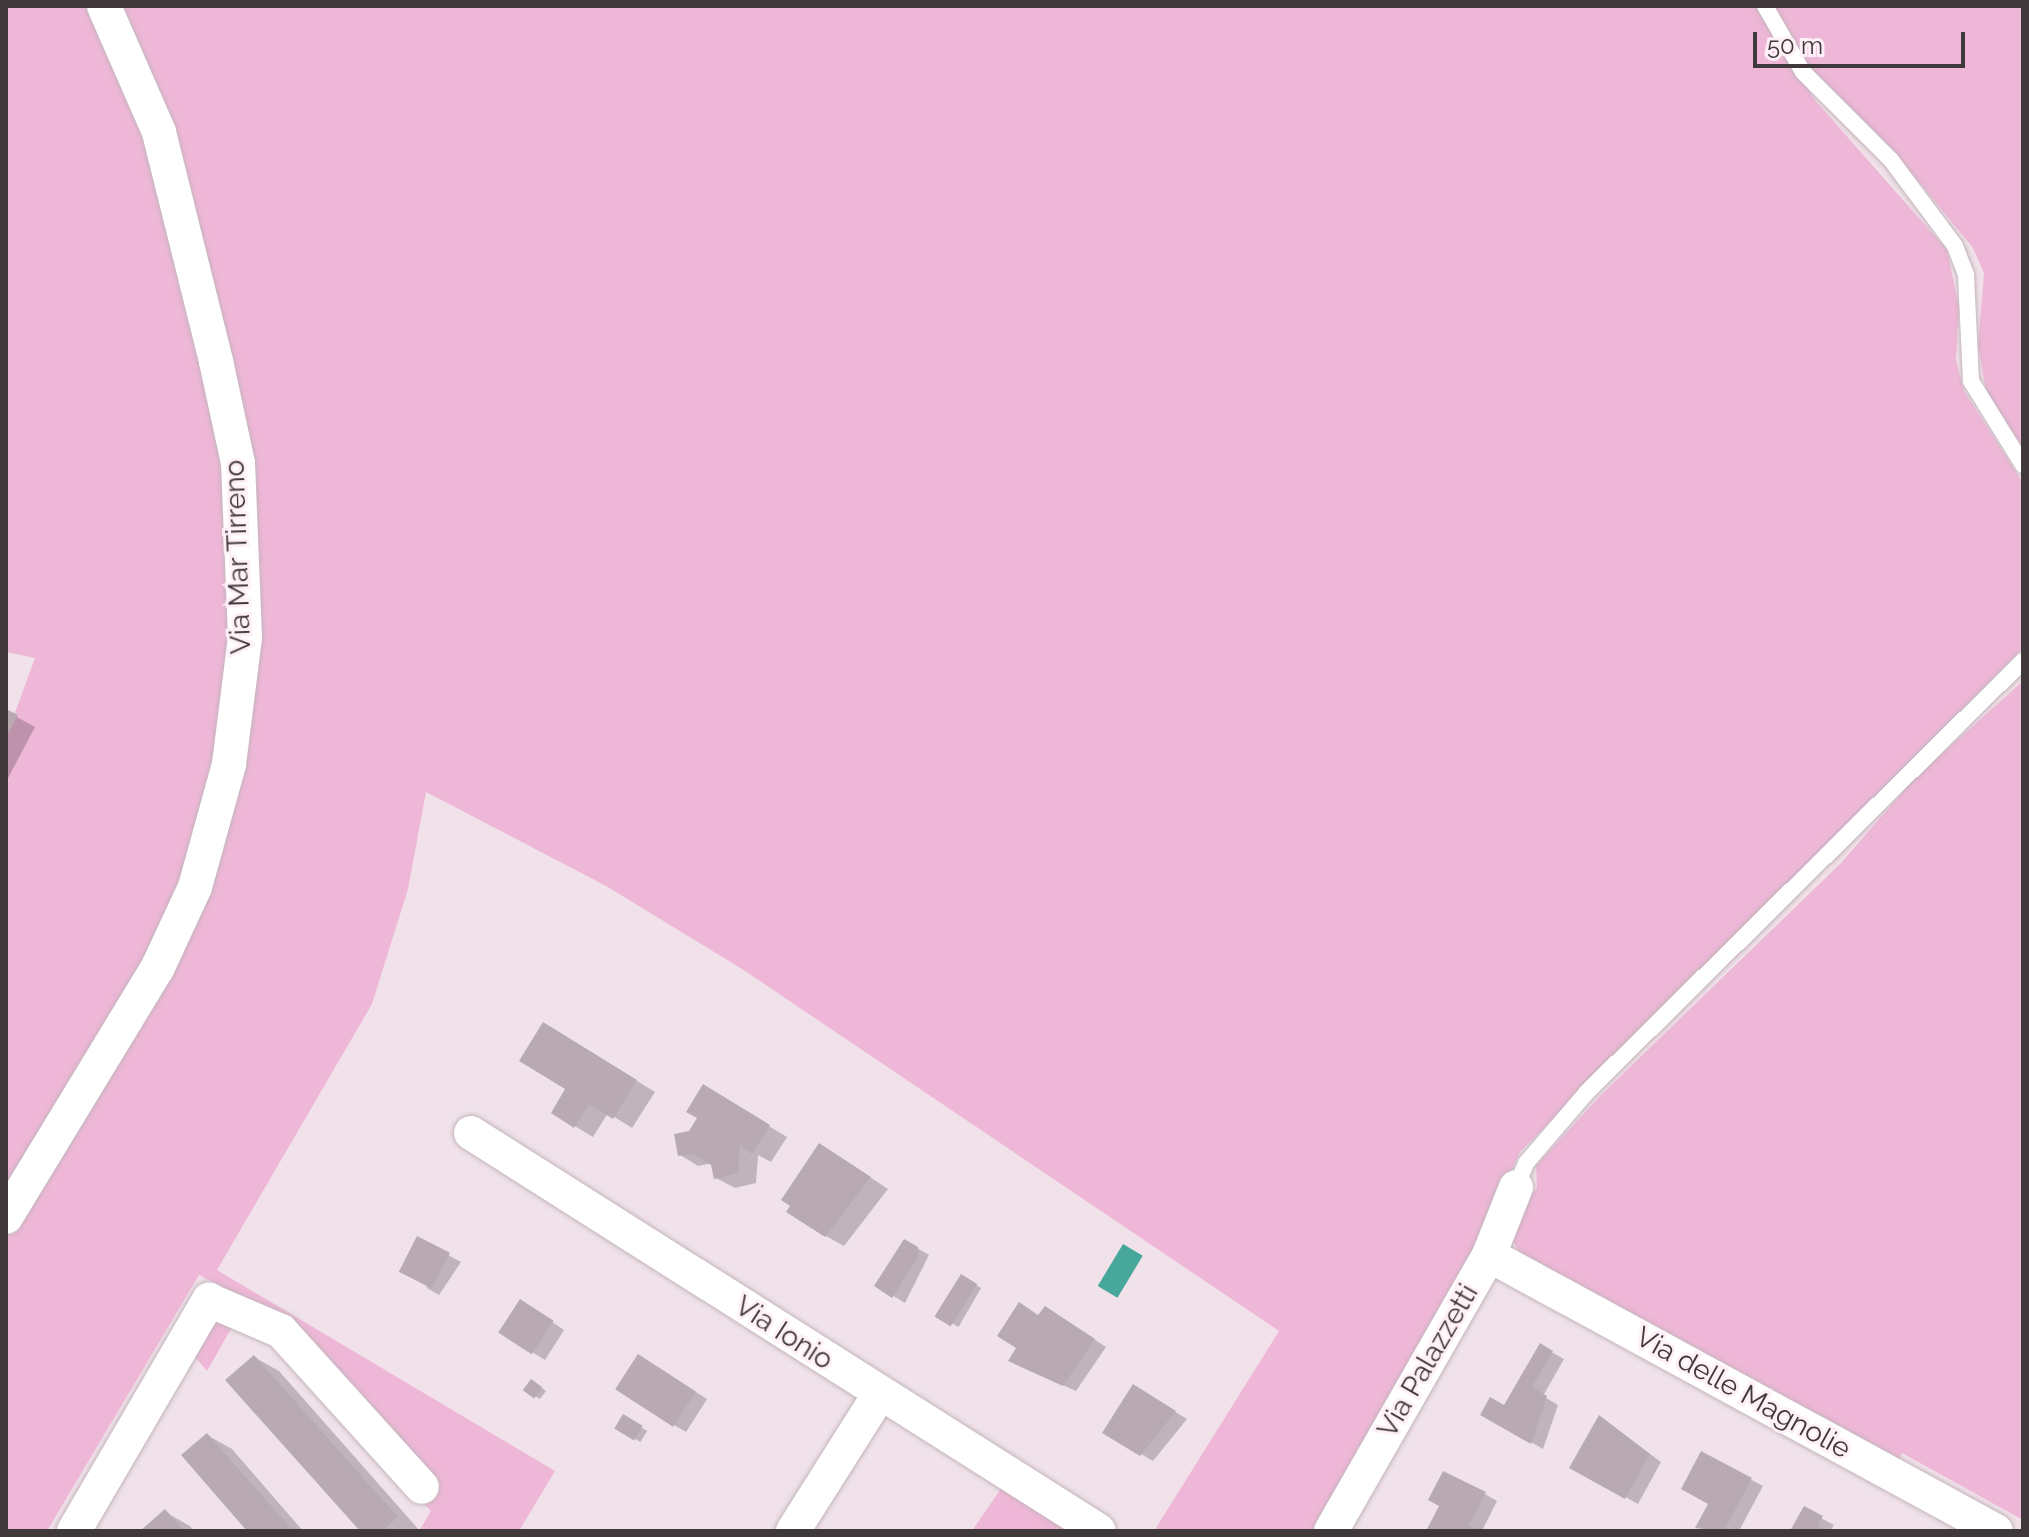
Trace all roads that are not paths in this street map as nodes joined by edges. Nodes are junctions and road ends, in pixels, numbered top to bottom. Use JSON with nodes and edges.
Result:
{"nodes":[{"id":1,"x":104,"y":6,"type":"edge"},
{"id":2,"x":1765,"y":6,"type":"edge"},
{"id":3,"x":2023,"y":465,"type":"edge"},
{"id":4,"x":2023,"y":661,"type":"edge"},
{"id":5,"x":471,"y":1133,"type":"dead end"},
{"id":6,"x":1516,"y":1187,"type":"joint"},
{"id":7,"x":6,"y":1217,"type":"edge"},
{"id":8,"x":1489,"y":1255,"type":"junction"},
{"id":9,"x":879,"y":1395,"type":"junction"},
{"id":10,"x":422,"y":1487,"type":"dead end"},
{"id":11,"x":74,"y":1531,"type":"edge"},
{"id":12,"x":793,"y":1531,"type":"edge"},
{"id":13,"x":1099,"y":1531,"type":"edge"},
{"id":14,"x":1331,"y":1531,"type":"edge"},
{"id":15,"x":1996,"y":1531,"type":"edge"}],
"edges":[{"from":1,"to":7,"type":"street","name":"Via Mar Tirreno"},
{"from":2,"to":3,"type":"lane"},
{"from":4,"to":6,"type":"lane"},
{"from":5,"to":9,"type":"street","name":"Via Ionio"},
{"from":6,"to":8,"type":"street","name":"Via Palazzetti"},
{"from":8,"to":14,"type":"street","name":"Via Palazzetti"},
{"from":8,"to":15,"type":"street","name":"Via delle Magnolie"},
{"from":9,"to":12,"type":"street"},
{"from":9,"to":13,"type":"street","name":"Via Ionio"},
{"from":10,"to":11,"type":"street"}]}
